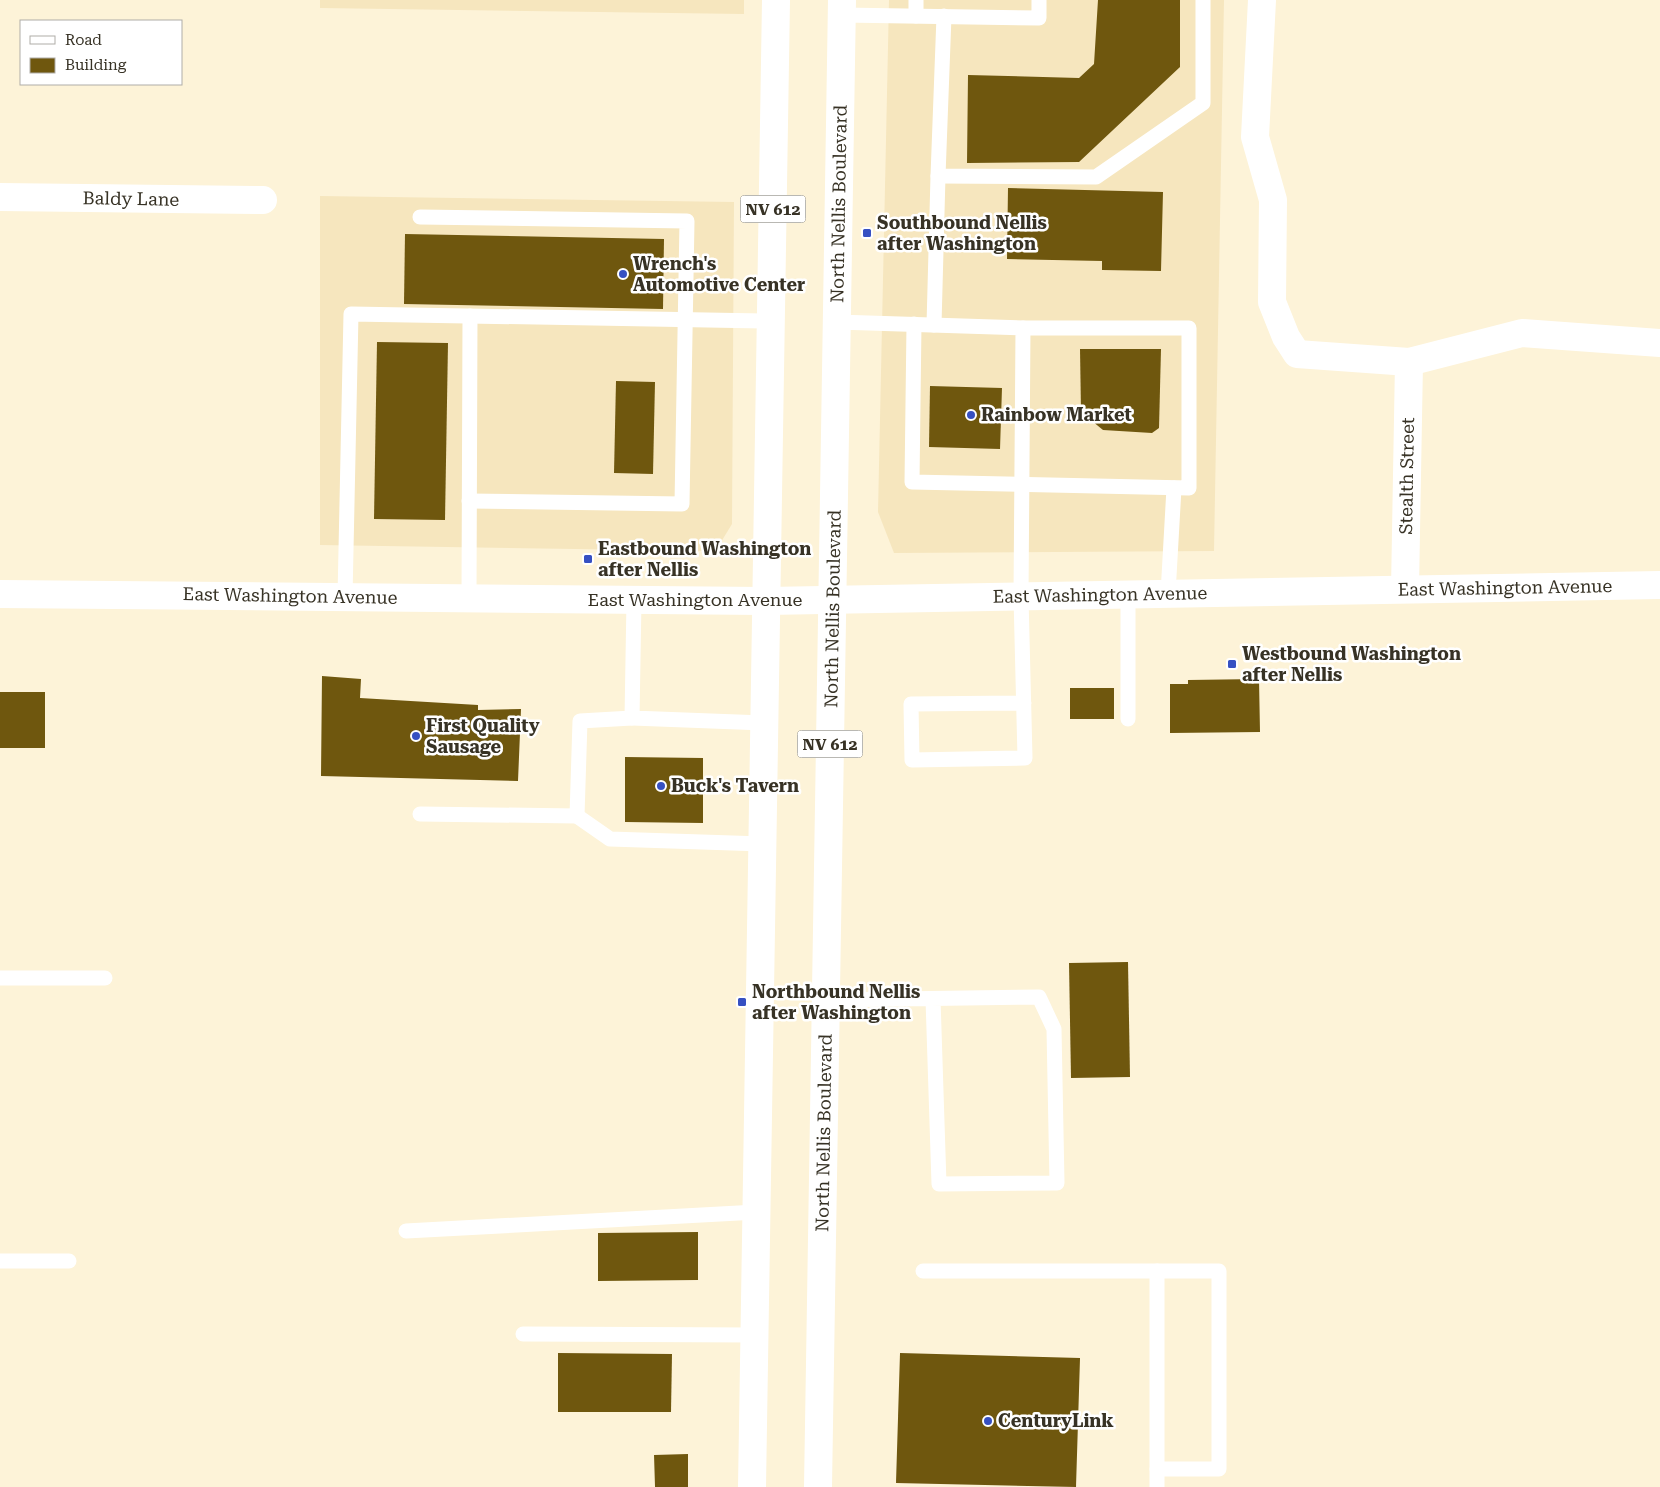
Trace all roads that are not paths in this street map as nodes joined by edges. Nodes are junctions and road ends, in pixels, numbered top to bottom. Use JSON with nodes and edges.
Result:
{"nodes":[{"id":1,"x":776,"y":0,"type":"edge"},
{"id":2,"x":916,"y":0,"type":"edge"},
{"id":3,"x":1039,"y":0,"type":"edge"},
{"id":4,"x":1203,"y":0,"type":"edge"},
{"id":5,"x":1262,"y":0,"type":"edge"},
{"id":6,"x":842,"y":7,"type":"edge"},
{"id":7,"x":916,"y":16,"type":"junction"},
{"id":8,"x":944,"y":16,"type":"junction"},
{"id":9,"x":938,"y":176,"type":"junction"},
{"id":10,"x":0,"y":197,"type":"edge"},
{"id":11,"x":263,"y":200,"type":"dead end"},
{"id":12,"x":420,"y":217,"type":"dead end"},
{"id":13,"x":470,"y":316,"type":"junction"},
{"id":14,"x":685,"y":319,"type":"junction"},
{"id":15,"x":771,"y":321,"type":"junction"},
{"id":16,"x":837,"y":322,"type":"junction"},
{"id":17,"x":914,"y":324,"type":"junction"},
{"id":18,"x":934,"y":325,"type":"junction"},
{"id":19,"x":1023,"y":328,"type":"junction"},
{"id":20,"x":1660,"y":343,"type":"edge"},
{"id":21,"x":1408,"y":362,"type":"junction"},
{"id":22,"x":1022,"y":485,"type":"junction"},
{"id":23,"x":1174,"y":488,"type":"junction"},
{"id":24,"x":469,"y":501,"type":"junction"},
{"id":25,"x":1660,"y":585,"type":"edge"},
{"id":26,"x":1405,"y":590,"type":"junction"},
{"id":27,"x":0,"y":594,"type":"edge"},
{"id":28,"x":1168,"y":594,"type":"junction"},
{"id":29,"x":1128,"y":595,"type":"junction"},
{"id":30,"x":345,"y":597,"type":"junction"},
{"id":31,"x":1021,"y":597,"type":"junction"},
{"id":32,"x":469,"y":598,"type":"junction"},
{"id":33,"x":634,"y":600,"type":"junction"},
{"id":34,"x":833,"y":600,"type":"junction"},
{"id":35,"x":767,"y":601,"type":"junction"},
{"id":36,"x":1024,"y":703,"type":"junction"},
{"id":37,"x":632,"y":718,"type":"junction"},
{"id":38,"x":1128,"y":719,"type":"dead end"},
{"id":39,"x":765,"y":723,"type":"junction"},
{"id":40,"x":420,"y":814,"type":"dead end"},
{"id":41,"x":577,"y":816,"type":"junction"},
{"id":42,"x":763,"y":844,"type":"junction"},
{"id":43,"x":0,"y":978,"type":"edge"},
{"id":44,"x":105,"y":978,"type":"dead end"},
{"id":45,"x":933,"y":999,"type":"junction"},
{"id":46,"x":826,"y":1000,"type":"junction"},
{"id":47,"x":756,"y":1212,"type":"junction"},
{"id":48,"x":406,"y":1231,"type":"dead end"},
{"id":49,"x":0,"y":1261,"type":"edge"},
{"id":50,"x":69,"y":1261,"type":"dead end"},
{"id":51,"x":923,"y":1271,"type":"dead end"},
{"id":52,"x":1157,"y":1271,"type":"junction"},
{"id":53,"x":523,"y":1334,"type":"dead end"},
{"id":54,"x":755,"y":1335,"type":"junction"},
{"id":55,"x":1157,"y":1469,"type":"junction"},
{"id":56,"x":752,"y":1487,"type":"edge"},
{"id":57,"x":818,"y":1487,"type":"edge"},
{"id":58,"x":1157,"y":1487,"type":"edge"}],
"edges":[{"from":1,"to":15,"type":"main road","number":"NV 612"},
{"from":2,"to":7,"type":"lane"},
{"from":3,"to":8,"type":"lane"},
{"from":4,"to":9,"type":"lane"},
{"from":5,"to":21,"type":"main road"},
{"from":6,"to":7,"type":"lane"},
{"from":6,"to":16,"type":"main road","name":"North Nellis Boulevard","number":"NV 612"},
{"from":7,"to":8,"type":"lane"},
{"from":8,"to":9,"type":"lane"},
{"from":9,"to":18,"type":"lane"},
{"from":10,"to":11,"type":"main road","name":"Baldy Lane"},
{"from":12,"to":14,"type":"lane"},
{"from":13,"to":14,"type":"lane"},
{"from":13,"to":24,"type":"lane"},
{"from":13,"to":30,"type":"lane"},
{"from":14,"to":15,"type":"lane"},
{"from":14,"to":24,"type":"lane"},
{"from":15,"to":35,"type":"main road","number":"NV 612"},
{"from":16,"to":17,"type":"lane"},
{"from":16,"to":34,"type":"main road","name":"North Nellis Boulevard","number":"NV 612"},
{"from":17,"to":18,"type":"lane"},
{"from":17,"to":22,"type":"lane"},
{"from":18,"to":19,"type":"lane"},
{"from":19,"to":22,"type":"lane"},
{"from":19,"to":23,"type":"lane"},
{"from":20,"to":21,"type":"main road"},
{"from":21,"to":26,"type":"main road","name":"Stealth Street"},
{"from":22,"to":23,"type":"lane"},
{"from":22,"to":31,"type":"lane"},
{"from":23,"to":28,"type":"lane"},
{"from":24,"to":32,"type":"lane"},
{"from":25,"to":26,"type":"main road","name":"East Washington Avenue"},
{"from":26,"to":28,"type":"main road","name":"East Washington Avenue"},
{"from":27,"to":30,"type":"main road","name":"East Washington Avenue"},
{"from":28,"to":29,"type":"main road","name":"East Washington Avenue"},
{"from":29,"to":31,"type":"main road","name":"East Washington Avenue"},
{"from":29,"to":38,"type":"lane"},
{"from":30,"to":32,"type":"main road","name":"East Washington Avenue"},
{"from":31,"to":34,"type":"main road","name":"East Washington Avenue"},
{"from":31,"to":36,"type":"lane"},
{"from":32,"to":33,"type":"main road","name":"East Washington Avenue"},
{"from":33,"to":35,"type":"main road","name":"East Washington Avenue"},
{"from":33,"to":37,"type":"lane"},
{"from":34,"to":35,"type":"main road","name":"East Washington Avenue"},
{"from":34,"to":46,"type":"main road","name":"North Nellis Boulevard","number":"NV 612"},
{"from":35,"to":39,"type":"main road","number":"NV 612"},
{"from":36,"to":36,"type":"lane"},
{"from":37,"to":39,"type":"lane"},
{"from":37,"to":41,"type":"lane"},
{"from":39,"to":42,"type":"main road","number":"NV 612"},
{"from":40,"to":41,"type":"lane"},
{"from":41,"to":42,"type":"lane"},
{"from":42,"to":47,"type":"main road","number":"NV 612"},
{"from":43,"to":44,"type":"lane"},
{"from":45,"to":45,"type":"lane"},
{"from":45,"to":46,"type":"lane"},
{"from":46,"to":57,"type":"main road","name":"North Nellis Boulevard","number":"NV 612"},
{"from":47,"to":48,"type":"lane"},
{"from":47,"to":54,"type":"main road","number":"NV 612"},
{"from":49,"to":50,"type":"lane"},
{"from":51,"to":52,"type":"lane"},
{"from":52,"to":55,"type":"lane"},
{"from":52,"to":55,"type":"lane"},
{"from":53,"to":54,"type":"lane"},
{"from":54,"to":56,"type":"main road","number":"NV 612"},
{"from":55,"to":58,"type":"lane"}]}
